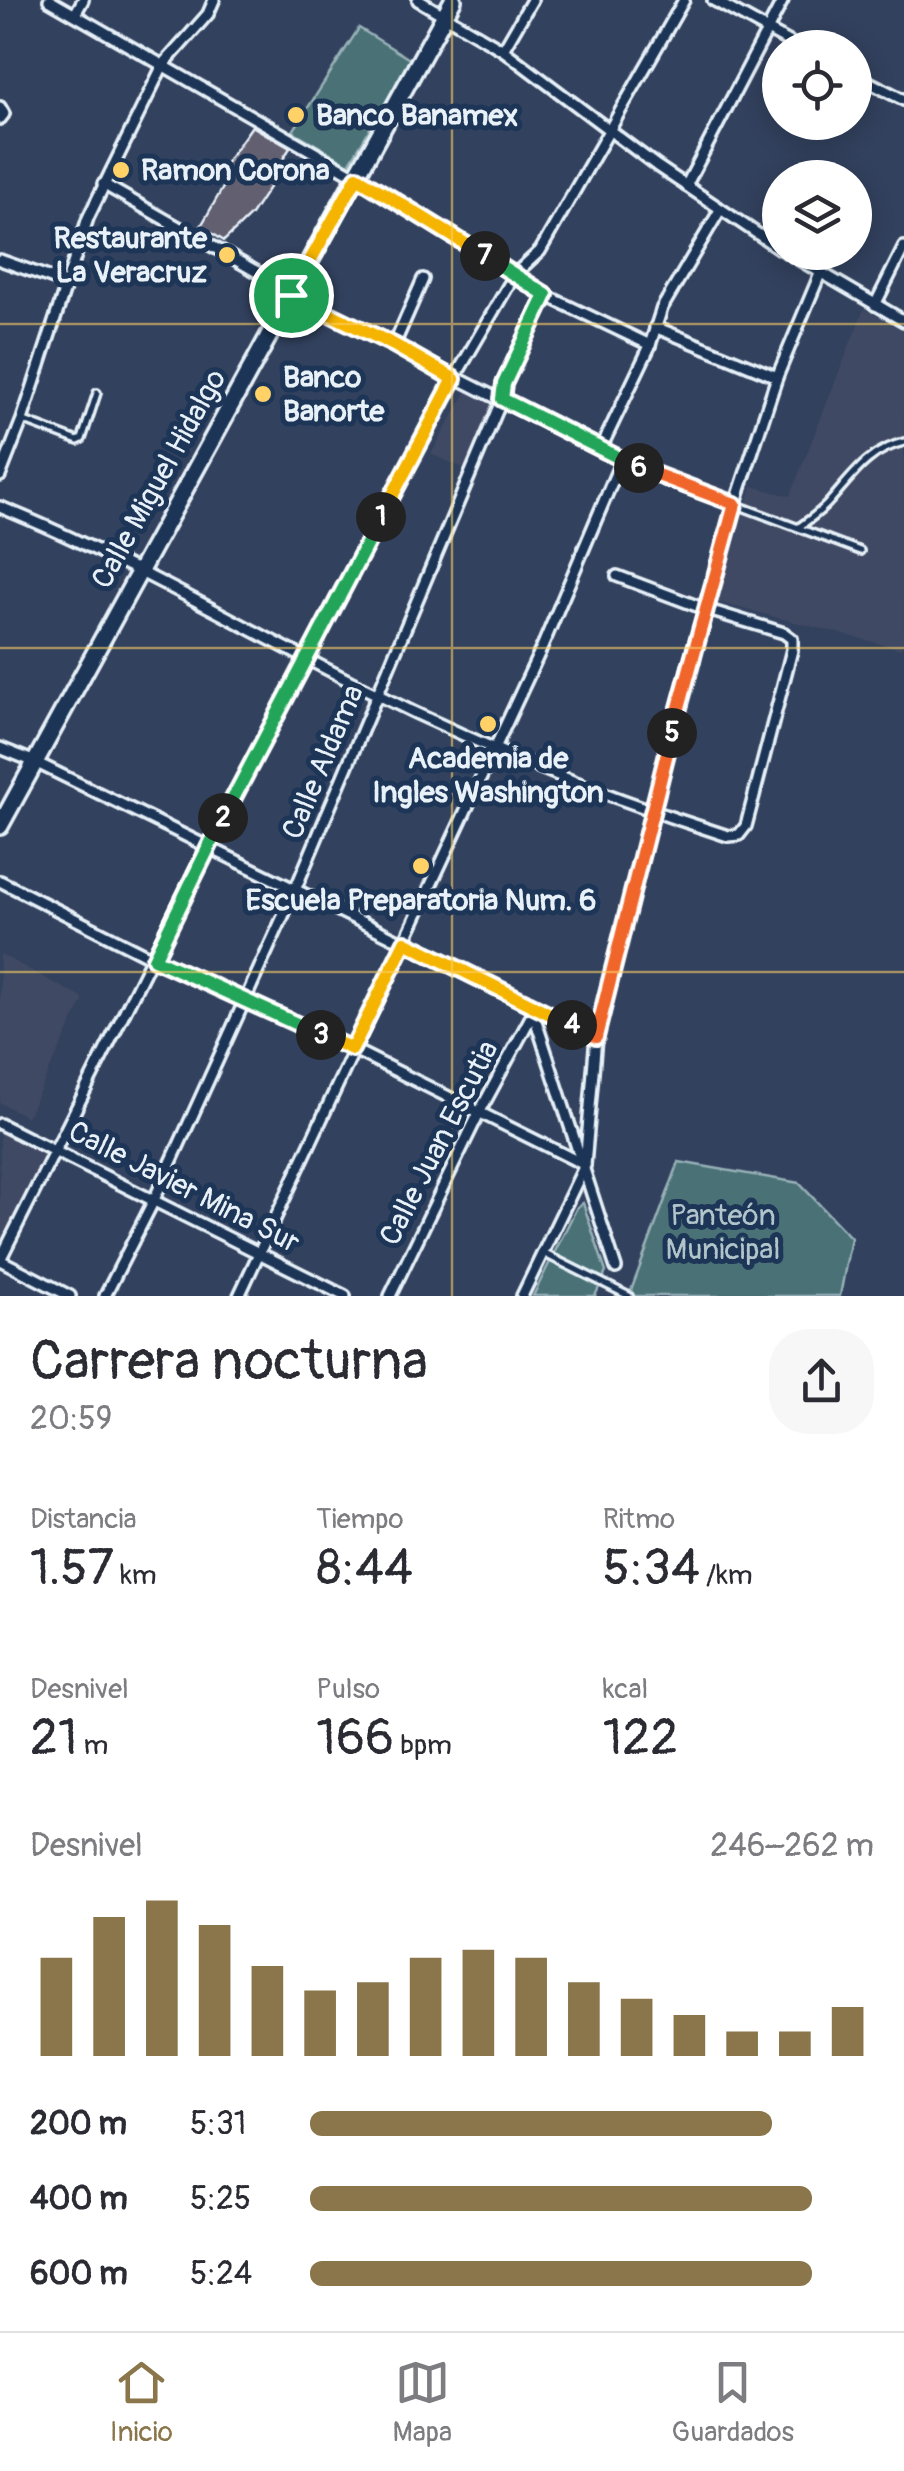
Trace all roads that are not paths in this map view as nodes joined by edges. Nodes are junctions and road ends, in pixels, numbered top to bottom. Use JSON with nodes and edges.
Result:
{"nodes":[{"id":1,"x":49,"y":0,"type":"edge"},
{"id":2,"x":83,"y":0,"type":"edge"},
{"id":3,"x":214,"y":0,"type":"edge"},
{"id":4,"x":418,"y":0,"type":"edge"},
{"id":5,"x":453,"y":0,"type":"edge"},
{"id":6,"x":532,"y":0,"type":"edge"},
{"id":7,"x":684,"y":0,"type":"edge"},
{"id":8,"x":713,"y":0,"type":"edge"},
{"id":9,"x":784,"y":0,"type":"edge"},
{"id":10,"x":75,"y":14,"type":"junction"},
{"id":11,"x":444,"y":17,"type":"junction"},
{"id":12,"x":764,"y":30,"type":"edge"},
{"id":13,"x":768,"y":30,"type":"edge"},
{"id":14,"x":762,"y":42,"type":"edge"},
{"id":15,"x":504,"y":50,"type":"junction"},
{"id":16,"x":163,"y":65,"type":"junction"},
{"id":17,"x":872,"y":84,"type":"edge"},
{"id":18,"x":904,"y":100,"type":"edge"},
{"id":19,"x":0,"y":108,"type":"edge"},
{"id":20,"x":0,"y":120,"type":"edge"},
{"id":21,"x":610,"y":128,"type":"junction"},
{"id":22,"x":357,"y":177,"type":"junction"},
{"id":23,"x":103,"y":184,"type":"junction"},
{"id":24,"x":686,"y":186,"type":"junction"},
{"id":25,"x":720,"y":210,"type":"junction"},
{"id":26,"x":762,"y":237,"type":"edge"},
{"id":27,"x":904,"y":248,"type":"edge"},
{"id":28,"x":0,"y":260,"type":"edge"},
{"id":29,"x":814,"y":270,"type":"edge"},
{"id":30,"x":515,"y":274,"type":"junction"},
{"id":31,"x":820,"y":274,"type":"junction"},
{"id":32,"x":423,"y":279,"type":"dead end"},
{"id":33,"x":68,"y":284,"type":"junction"},
{"id":34,"x":291,"y":295,"type":"junction"},
{"id":35,"x":546,"y":295,"type":"junction"},
{"id":36,"x":874,"y":305,"type":"junction"},
{"id":37,"x":904,"y":322,"type":"edge"},
{"id":38,"x":656,"y":327,"type":"junction"},
{"id":39,"x":650,"y":344,"type":"junction"},
{"id":40,"x":394,"y":345,"type":"junction"},
{"id":41,"x":777,"y":378,"type":"junction"},
{"id":42,"x":454,"y":379,"type":"junction"},
{"id":43,"x":97,"y":393,"type":"dead end"},
{"id":44,"x":502,"y":399,"type":"junction"},
{"id":45,"x":22,"y":420,"type":"junction"},
{"id":46,"x":904,"y":442,"type":"edge"},
{"id":47,"x":602,"y":448,"type":"junction"},
{"id":48,"x":622,"y":461,"type":"junction"},
{"id":49,"x":0,"y":476,"type":"edge"},
{"id":50,"x":735,"y":504,"type":"junction"},
{"id":51,"x":0,"y":506,"type":"edge"},
{"id":52,"x":799,"y":527,"type":"junction"},
{"id":53,"x":860,"y":552,"type":"dead end"},
{"id":54,"x":140,"y":573,"type":"junction"},
{"id":55,"x":617,"y":576,"type":"dead end"},
{"id":56,"x":705,"y":609,"type":"junction"},
{"id":57,"x":306,"y":659,"type":"junction"},
{"id":58,"x":379,"y":695,"type":"junction"},
{"id":59,"x":0,"y":748,"type":"edge"},
{"id":60,"x":492,"y":750,"type":"junction"},
{"id":61,"x":35,"y":762,"type":"junction"},
{"id":62,"x":652,"y":812,"type":"junction"},
{"id":63,"x":0,"y":826,"type":"edge"},
{"id":64,"x":207,"y":848,"type":"junction"},
{"id":65,"x":0,"y":881,"type":"edge"},
{"id":66,"x":295,"y":890,"type":"junction"},
{"id":67,"x":405,"y":942,"type":"junction"},
{"id":68,"x":154,"y":959,"type":"junction"},
{"id":69,"x":243,"y":1001,"type":"junction"},
{"id":70,"x":532,"y":1009,"type":"junction"},
{"id":71,"x":596,"y":1037,"type":"junction"},
{"id":72,"x":352,"y":1049,"type":"junction"},
{"id":73,"x":479,"y":1113,"type":"junction"},
{"id":74,"x":0,"y":1124,"type":"edge"},
{"id":75,"x":56,"y":1151,"type":"junction"},
{"id":76,"x":585,"y":1165,"type":"junction"},
{"id":77,"x":153,"y":1202,"type":"junction"},
{"id":78,"x":258,"y":1251,"type":"junction"},
{"id":79,"x":542,"y":1254,"type":"junction"},
{"id":80,"x":0,"y":1260,"type":"edge"},
{"id":81,"x":616,"y":1268,"type":"dead end"},
{"id":82,"x":70,"y":1296,"type":"edge"},
{"id":83,"x":105,"y":1296,"type":"edge"},
{"id":84,"x":239,"y":1296,"type":"edge"},
{"id":85,"x":345,"y":1296,"type":"edge"},
{"id":86,"x":390,"y":1296,"type":"edge"},
{"id":87,"x":522,"y":1296,"type":"edge"},
{"id":88,"x":628,"y":1296,"type":"edge"}],
"edges":[{"from":1,"to":10,"type":"street"},
{"from":2,"to":10,"type":"street"},
{"from":3,"to":16,"type":"street"},
{"from":4,"to":11,"type":"street"},
{"from":5,"to":11,"type":"main road","name":"Calle Miguel Hidalgo"},
{"from":6,"to":15,"type":"street"},
{"from":7,"to":21,"type":"street"},
{"from":8,"to":12,"type":"street"},
{"from":9,"to":13,"type":"street"},
{"from":10,"to":16,"type":"street"},
{"from":11,"to":15,"type":"street"},
{"from":11,"to":22,"type":"main road","name":"Calle Miguel Hidalgo"},
{"from":14,"to":24,"type":"street"},
{"from":15,"to":21,"type":"street"},
{"from":16,"to":22,"type":"street"},
{"from":16,"to":23,"type":"street"},
{"from":17,"to":18,"type":"street"},
{"from":19,"to":20,"type":"street"},
{"from":21,"to":24,"type":"street"},
{"from":21,"to":30,"type":"street"},
{"from":22,"to":30,"type":"street"},
{"from":22,"to":34,"type":"main road","name":"Calle Miguel Hidalgo"},
{"from":23,"to":33,"type":"street"},
{"from":23,"to":34,"type":"street"},
{"from":24,"to":25,"type":"street"},
{"from":25,"to":26,"type":"street"},
{"from":25,"to":38,"type":"street"},
{"from":27,"to":36,"type":"street"},
{"from":28,"to":33,"type":"street"},
{"from":29,"to":31,"type":"street"},
{"from":30,"to":35,"type":"street"},
{"from":30,"to":42,"type":"street"},
{"from":31,"to":36,"type":"street"},
{"from":31,"to":41,"type":"street"},
{"from":32,"to":40,"type":"street"},
{"from":33,"to":45,"type":"street"},
{"from":34,"to":40,"type":"street"},
{"from":34,"to":54,"type":"main road","name":"Calle Miguel Hidalgo"},
{"from":35,"to":39,"type":"street"},
{"from":35,"to":44,"type":"street","name":"Calle Aldama"},
{"from":36,"to":37,"type":"street"},
{"from":38,"to":39,"type":"street"},
{"from":38,"to":41,"type":"street"},
{"from":39,"to":47,"type":"street"},
{"from":40,"to":42,"type":"street"},
{"from":41,"to":50,"type":"street"},
{"from":42,"to":44,"type":"street"},
{"from":42,"to":57,"type":"street"},
{"from":43,"to":45,"type":"lane"},
{"from":44,"to":47,"type":"street"},
{"from":44,"to":58,"type":"street","name":"Calle Aldama"},
{"from":45,"to":49,"type":"street"},
{"from":46,"to":52,"type":"lane"},
{"from":47,"to":48,"type":"street"},
{"from":48,"to":50,"type":"street"},
{"from":48,"to":60,"type":"street"},
{"from":50,"to":52,"type":"lane"},
{"from":50,"to":56,"type":"street"},
{"from":51,"to":54,"type":"street"},
{"from":52,"to":53,"type":"lane"},
{"from":54,"to":57,"type":"street"},
{"from":54,"to":61,"type":"main road","name":"Calle Miguel Hidalgo"},
{"from":55,"to":56,"type":"street"},
{"from":56,"to":62,"type":"street"},
{"from":56,"to":62,"type":"street"},
{"from":57,"to":58,"type":"street"},
{"from":57,"to":64,"type":"street"},
{"from":58,"to":60,"type":"street"},
{"from":58,"to":66,"type":"street","name":"Calle Aldama"},
{"from":59,"to":61,"type":"street"},
{"from":60,"to":62,"type":"street"},
{"from":60,"to":67,"type":"street"},
{"from":61,"to":63,"type":"main road","name":"Calle Miguel Hidalgo"},
{"from":61,"to":64,"type":"street"},
{"from":62,"to":71,"type":"street"},
{"from":64,"to":66,"type":"street"},
{"from":64,"to":68,"type":"street"},
{"from":65,"to":68,"type":"street"},
{"from":66,"to":67,"type":"street"},
{"from":66,"to":69,"type":"street","name":"Calle Aldama"},
{"from":67,"to":70,"type":"street"},
{"from":67,"to":72,"type":"street"},
{"from":68,"to":69,"type":"street"},
{"from":68,"to":75,"type":"street"},
{"from":69,"to":72,"type":"street"},
{"from":69,"to":77,"type":"street","name":"Calle Aldama"},
{"from":70,"to":71,"type":"street"},
{"from":70,"to":73,"type":"street","name":"Calle Juan Escutia"},
{"from":70,"to":76,"type":"street"},
{"from":71,"to":76,"type":"street"},
{"from":72,"to":73,"type":"street"},
{"from":72,"to":78,"type":"street"},
{"from":73,"to":76,"type":"street"},
{"from":73,"to":86,"type":"street","name":"Calle Juan Escutia"},
{"from":74,"to":75,"type":"street","name":"Calle Javier Mina Sur"},
{"from":75,"to":77,"type":"street","name":"Calle Javier Mina Sur"},
{"from":75,"to":80,"type":"street"},
{"from":76,"to":79,"type":"street"},
{"from":76,"to":81,"type":"street"},
{"from":77,"to":78,"type":"street","name":"Calle Javier Mina Sur"},
{"from":77,"to":83,"type":"street","name":"Calle Aldama"},
{"from":78,"to":84,"type":"street"},
{"from":78,"to":85,"type":"street","name":"Calle Javier Mina Sur"},
{"from":79,"to":87,"type":"street"},
{"from":79,"to":88,"type":"lane"},
{"from":80,"to":82,"type":"street"}]}
